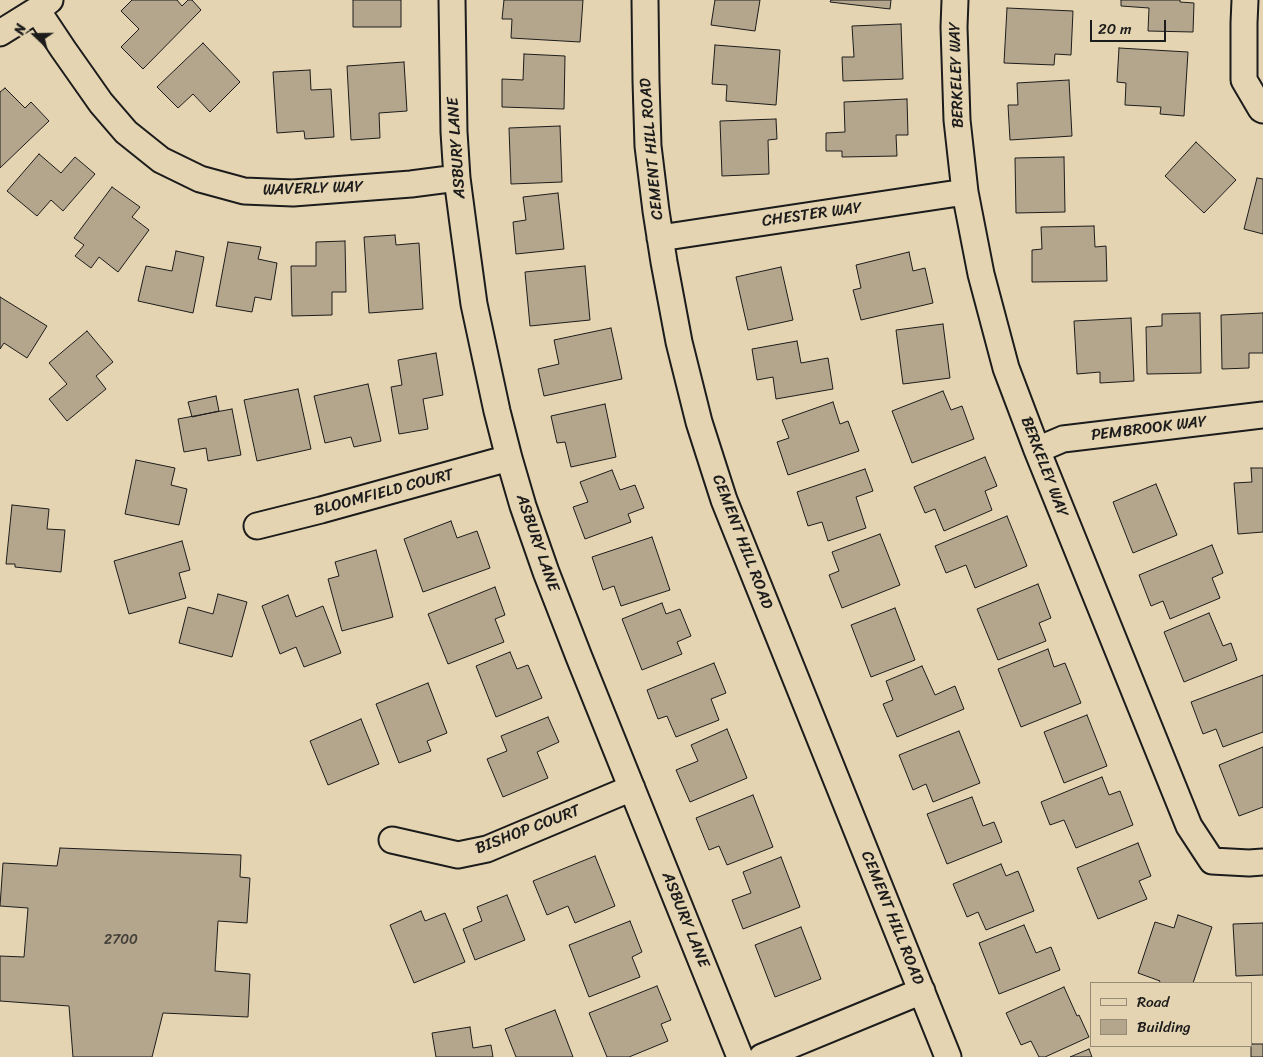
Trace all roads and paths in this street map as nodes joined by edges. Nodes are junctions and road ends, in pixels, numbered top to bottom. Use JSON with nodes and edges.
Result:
{"nodes":[{"id":1,"x":452,"y":0,"type":"edge"},
{"id":2,"x":645,"y":0,"type":"edge"},
{"id":3,"x":955,"y":0,"type":"edge"},
{"id":4,"x":1245,"y":0,"type":"edge"},
{"id":5,"x":44,"y":5,"type":"edge"},
{"id":6,"x":0,"y":33,"type":"edge"},
{"id":7,"x":1263,"y":110,"type":"edge"},
{"id":8,"x":457,"y":178,"type":"junction"},
{"id":9,"x":965,"y":192,"type":"junction"},
{"id":10,"x":660,"y":238,"type":"junction"},
{"id":11,"x":1263,"y":416,"type":"edge"},
{"id":12,"x":1037,"y":450,"type":"junction"},
{"id":13,"x":510,"y":458,"type":"junction"},
{"id":14,"x":257,"y":526,"type":"dead end"},
{"id":15,"x":632,"y":788,"type":"junction"},
{"id":16,"x":392,"y":840,"type":"dead end"},
{"id":17,"x":1263,"y":862,"type":"edge"},
{"id":18,"x":922,"y":992,"type":"junction"},
{"id":19,"x":740,"y":1057,"type":"edge"},
{"id":20,"x":762,"y":1057,"type":"edge"},
{"id":21,"x":948,"y":1057,"type":"edge"}],
"edges":[{"from":1,"to":8,"type":"street","name":"ASBURY LANE"},
{"from":2,"to":10,"type":"street","name":"CEMENT HILL ROAD"},
{"from":3,"to":9,"type":"street","name":"BERKELEY WAY"},
{"from":4,"to":7,"type":"street"},
{"from":5,"to":6,"type":"street"},
{"from":5,"to":8,"type":"street","name":"WAVERLY WAY"},
{"from":8,"to":13,"type":"street","name":"ASBURY LANE"},
{"from":9,"to":10,"type":"street","name":"CHESTER WAY"},
{"from":9,"to":12,"type":"street","name":"BERKELEY WAY"},
{"from":10,"to":18,"type":"street","name":"CEMENT HILL ROAD"},
{"from":11,"to":12,"type":"street","name":"PEMBROOK WAY"},
{"from":12,"to":17,"type":"street","name":"BERKELEY WAY"},
{"from":13,"to":14,"type":"street","name":"BLOOMFIELD COURT"},
{"from":13,"to":15,"type":"street","name":"ASBURY LANE"},
{"from":15,"to":16,"type":"street","name":"BISHOP COURT"},
{"from":15,"to":19,"type":"street","name":"ASBURY LANE"},
{"from":18,"to":20,"type":"street"},
{"from":18,"to":21,"type":"street","name":"CEMENT HILL ROAD"}]}
